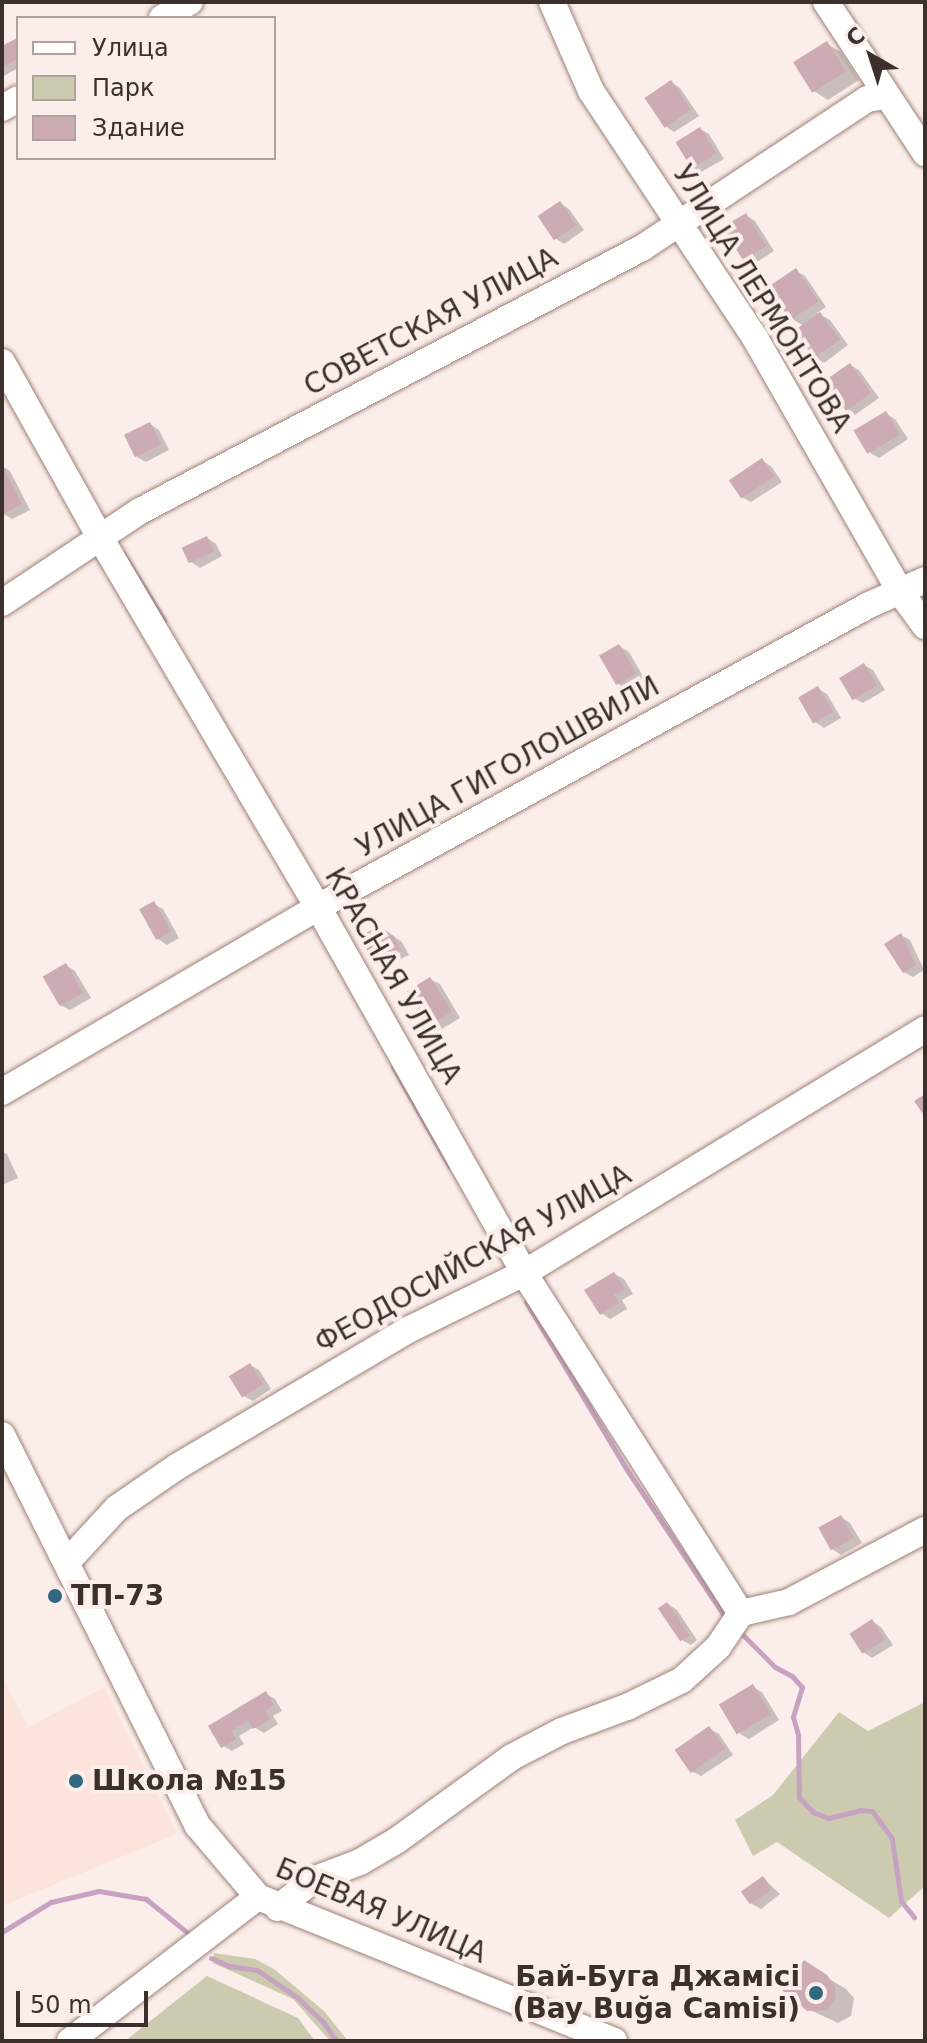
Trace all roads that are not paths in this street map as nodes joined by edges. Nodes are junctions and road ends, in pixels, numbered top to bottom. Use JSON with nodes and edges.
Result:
{"nodes":[{"id":1,"x":190,"y":2,"type":"edge"},
{"id":2,"x":552,"y":2,"type":"edge"},
{"id":3,"x":826,"y":2,"type":"edge"},
{"id":4,"x":166,"y":16,"type":"edge"},
{"id":5,"x":886,"y":96,"type":"junction"},
{"id":6,"x":925,"y":153,"type":"edge"},
{"id":7,"x":680,"y":225,"type":"junction"},
{"id":8,"x":2,"y":362,"type":"edge"},
{"id":9,"x":101,"y":539,"type":"junction"},
{"id":10,"x":925,"y":580,"type":"edge"},
{"id":11,"x":901,"y":593,"type":"junction"},
{"id":12,"x":2,"y":603,"type":"edge"},
{"id":13,"x":925,"y":626,"type":"edge"},
{"id":14,"x":318,"y":907,"type":"junction"},
{"id":15,"x":923,"y":1034,"type":"edge"},
{"id":16,"x":2,"y":1092,"type":"edge"},
{"id":17,"x":524,"y":1273,"type":"junction"},
{"id":18,"x":2,"y":1435,"type":"edge"},
{"id":19,"x":925,"y":1530,"type":"edge"},
{"id":20,"x":67,"y":1562,"type":"junction"},
{"id":21,"x":741,"y":1613,"type":"junction"},
{"id":22,"x":268,"y":1902,"type":"junction"},
{"id":23,"x":70,"y":2041,"type":"edge"},
{"id":24,"x":614,"y":2041,"type":"edge"}],
"edges":[{"from":1,"to":4,"type":"street"},
{"from":2,"to":7,"type":"street","name":"УЛИЦА ЛЕРМОНТОВА"},
{"from":3,"to":5,"type":"street"},
{"from":5,"to":6,"type":"street"},
{"from":5,"to":7,"type":"street","name":"СОВЕТСКАЯ УЛИЦА"},
{"from":7,"to":9,"type":"street","name":"СОВЕТСКАЯ УЛИЦА"},
{"from":7,"to":11,"type":"street","name":"УЛИЦА ЛЕРМОНТОВА"},
{"from":8,"to":9,"type":"street","name":"КРАСНАЯ УЛИЦА"},
{"from":9,"to":12,"type":"street","name":"СОВЕТСКАЯ УЛИЦА"},
{"from":9,"to":14,"type":"street","name":"КРАСНАЯ УЛИЦА"},
{"from":10,"to":11,"type":"street","name":"УЛИЦА ГИГОЛОШВИЛИ"},
{"from":11,"to":13,"type":"street","name":"УЛИЦА ЛЕРМОНТОВА"},
{"from":11,"to":14,"type":"street","name":"УЛИЦА ГИГОЛОШВИЛИ"},
{"from":14,"to":16,"type":"street","name":"УЛИЦА ГИГОЛОШВИЛИ"},
{"from":14,"to":17,"type":"street","name":"КРАСНАЯ УЛИЦА"},
{"from":15,"to":17,"type":"street","name":"ФЕОДОСИЙСКАЯ УЛИЦА"},
{"from":17,"to":20,"type":"street","name":"ФЕОДОСИЙСКАЯ УЛИЦА"},
{"from":17,"to":21,"type":"street","name":"КРАСНАЯ УЛИЦА"},
{"from":18,"to":20,"type":"street","name":"БОЕВАЯ УЛИЦА"},
{"from":19,"to":21,"type":"street"},
{"from":20,"to":22,"type":"street","name":"БОЕВАЯ УЛИЦА"},
{"from":21,"to":22,"type":"street"},
{"from":22,"to":23,"type":"street"},
{"from":22,"to":24,"type":"street","name":"БОЕВАЯ УЛИЦА"}]}
